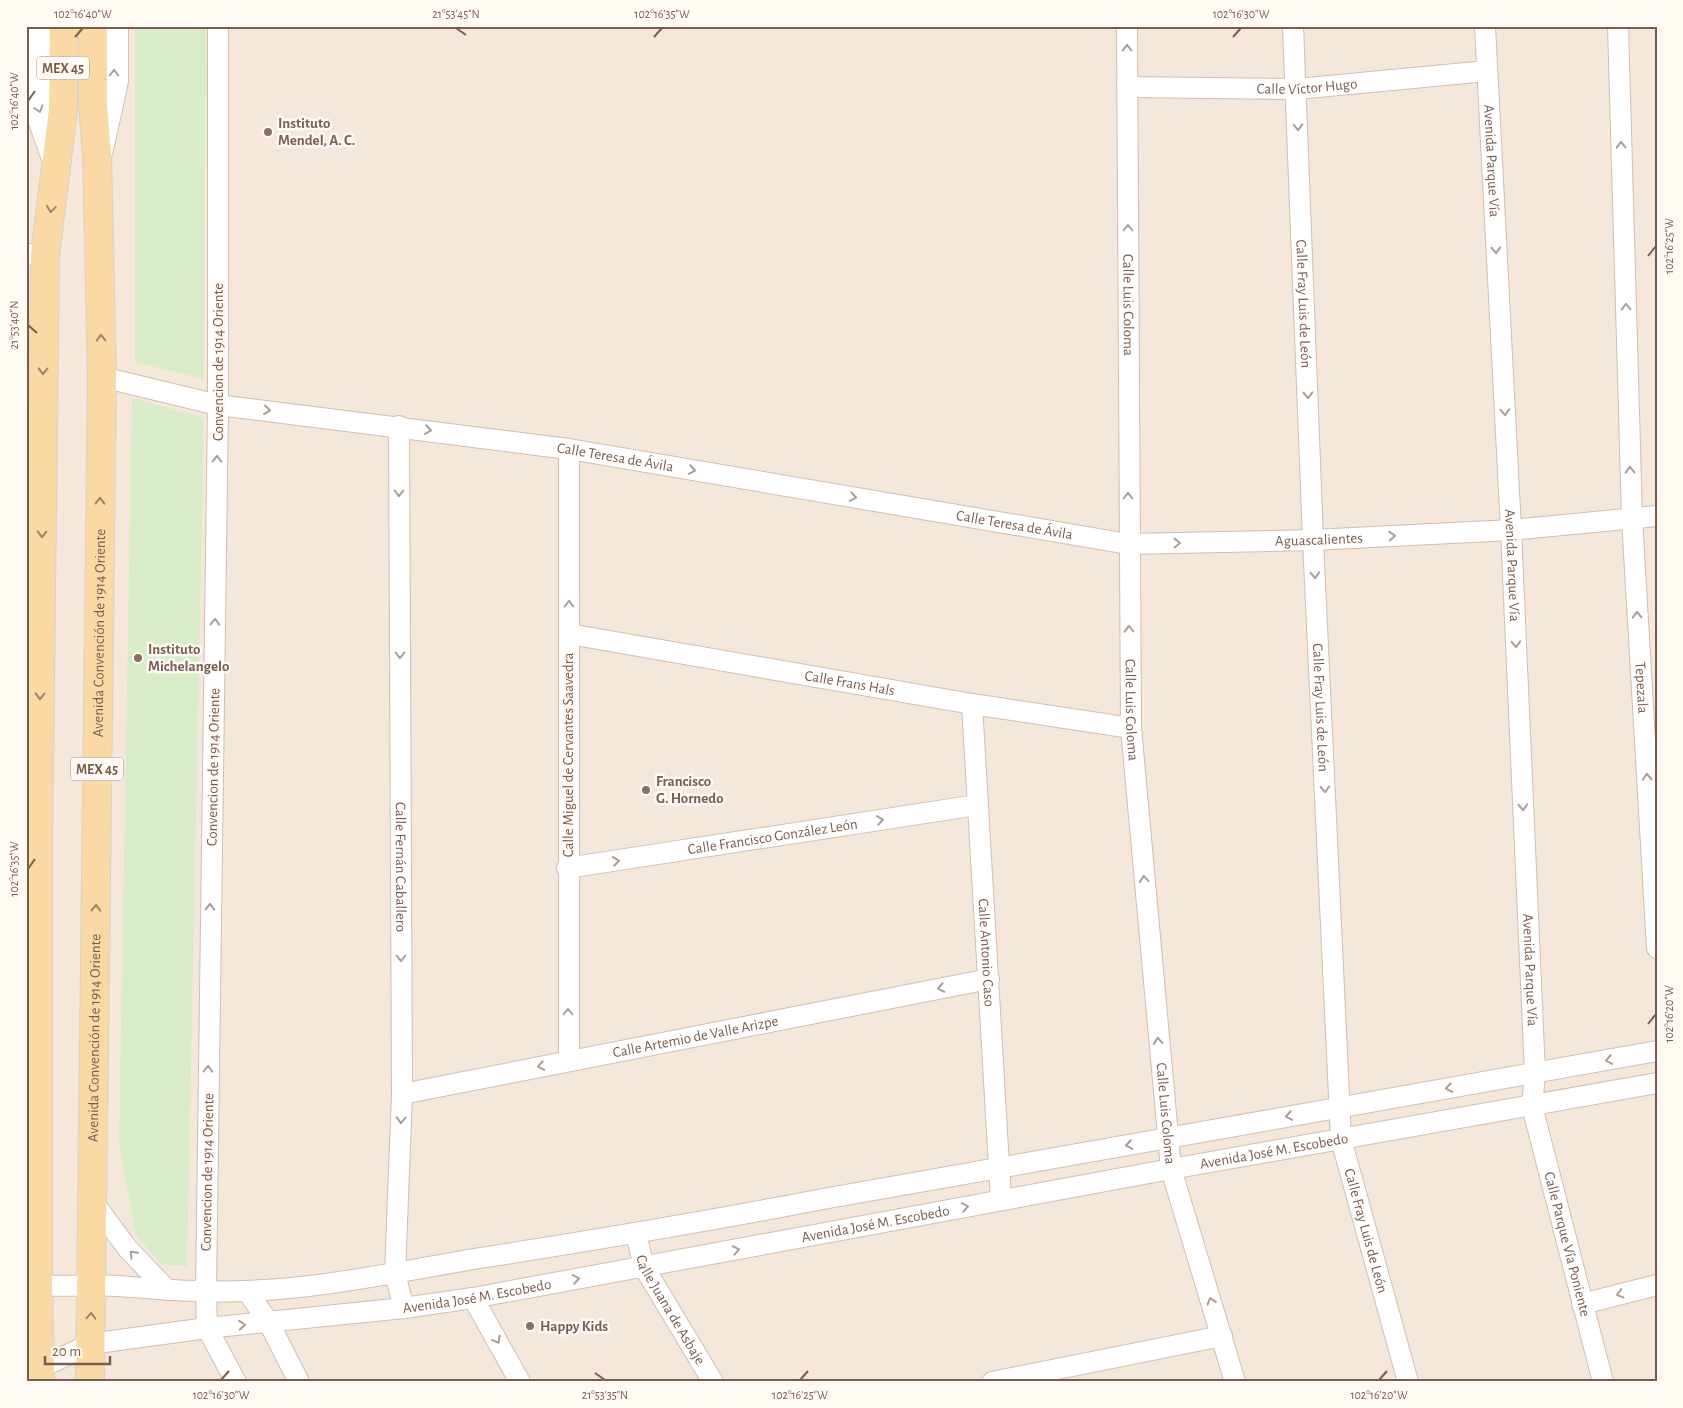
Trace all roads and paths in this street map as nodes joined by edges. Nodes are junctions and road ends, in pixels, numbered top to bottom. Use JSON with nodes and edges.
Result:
{"nodes":[{"id":1,"x":39,"y":26,"type":"edge"},
{"id":2,"x":64,"y":26,"type":"edge"},
{"id":3,"x":93,"y":26,"type":"edge"},
{"id":4,"x":114,"y":26,"type":"edge"},
{"id":5,"x":218,"y":26,"type":"edge"},
{"id":6,"x":1127,"y":26,"type":"edge"},
{"id":7,"x":1294,"y":26,"type":"edge"},
{"id":8,"x":1485,"y":26,"type":"edge"},
{"id":9,"x":1618,"y":26,"type":"edge"},
{"id":10,"x":1487,"y":71,"type":"junction"},
{"id":11,"x":1127,"y":87,"type":"junction"},
{"id":12,"x":1297,"y":88,"type":"junction"},
{"id":13,"x":97,"y":155,"type":"junction"},
{"id":14,"x":57,"y":161,"type":"junction"},
{"id":15,"x":35,"y":255,"type":"edge"},
{"id":16,"x":102,"y":377,"type":"junction"},
{"id":17,"x":218,"y":405,"type":"junction"},
{"id":18,"x":399,"y":426,"type":"junction"},
{"id":19,"x":570,"y":449,"type":"junction"},
{"id":20,"x":1657,"y":516,"type":"edge"},
{"id":21,"x":1632,"y":518,"type":"junction"},
{"id":22,"x":1511,"y":530,"type":"junction"},
{"id":23,"x":1313,"y":540,"type":"junction"},
{"id":24,"x":1128,"y":544,"type":"junction"},
{"id":25,"x":569,"y":634,"type":"junction"},
{"id":26,"x":972,"y":704,"type":"junction"},
{"id":27,"x":1130,"y":728,"type":"junction"},
{"id":28,"x":977,"y":805,"type":"junction"},
{"id":29,"x":32,"y":850,"type":"edge"},
{"id":30,"x":567,"y":868,"type":"junction"},
{"id":31,"x":1657,"y":948,"type":"edge"},
{"id":32,"x":989,"y":979,"type":"junction"},
{"id":33,"x":1657,"y":1051,"type":"edge"},
{"id":34,"x":569,"y":1060,"type":"junction"},
{"id":35,"x":33,"y":1062,"type":"edge"},
{"id":36,"x":1535,"y":1074,"type":"junction"},
{"id":37,"x":1657,"y":1083,"type":"edge"},
{"id":38,"x":402,"y":1094,"type":"junction"},
{"id":39,"x":1532,"y":1106,"type":"junction"},
{"id":40,"x":1339,"y":1107,"type":"junction"},
{"id":41,"x":1167,"y":1139,"type":"junction"},
{"id":42,"x":1341,"y":1139,"type":"junction"},
{"id":43,"x":999,"y":1167,"type":"junction"},
{"id":44,"x":1171,"y":1169,"type":"junction"},
{"id":45,"x":1001,"y":1200,"type":"junction"},
{"id":46,"x":93,"y":1202,"type":"junction"},
{"id":47,"x":636,"y":1234,"type":"junction"},
{"id":48,"x":644,"y":1267,"type":"junction"},
{"id":49,"x":395,"y":1274,"type":"junction"},
{"id":50,"x":32,"y":1284,"type":"edge"},
{"id":51,"x":92,"y":1284,"type":"junction"},
{"id":52,"x":1657,"y":1285,"type":"edge"},
{"id":53,"x":167,"y":1290,"type":"junction"},
{"id":54,"x":247,"y":1291,"type":"junction"},
{"id":55,"x":206,"y":1292,"type":"junction"},
{"id":56,"x":473,"y":1298,"type":"junction"},
{"id":57,"x":1582,"y":1304,"type":"junction"},
{"id":58,"x":404,"y":1308,"type":"junction"},
{"id":59,"x":268,"y":1323,"type":"junction"},
{"id":60,"x":207,"y":1328,"type":"junction"},
{"id":61,"x":1222,"y":1336,"type":"junction"},
{"id":62,"x":90,"y":1344,"type":"junction"},
{"id":63,"x":35,"y":1375,"type":"edge"},
{"id":64,"x":1043,"y":1378,"type":"edge"},
{"id":65,"x":90,"y":1382,"type":"edge"},
{"id":66,"x":236,"y":1382,"type":"edge"},
{"id":67,"x":299,"y":1382,"type":"edge"},
{"id":68,"x":520,"y":1382,"type":"edge"},
{"id":69,"x":713,"y":1382,"type":"edge"},
{"id":70,"x":992,"y":1382,"type":"edge"},
{"id":71,"x":1235,"y":1382,"type":"edge"},
{"id":72,"x":1408,"y":1382,"type":"edge"},
{"id":73,"x":1603,"y":1382,"type":"edge"}],
"edges":[{"from":1,"to":14,"type":"street","one_way":true},
{"from":2,"to":14,"type":"main road","number":"MEX 45"},
{"from":3,"to":13,"type":"main road","name":"Avenida Convención de 1914 Oriente","number":"MEX 45"},
{"from":13,"to":4,"type":"street","name":"Avenida Convención de 1914 Oriente","one_way":true},
{"from":5,"to":17,"type":"street","name":"Convencion de 1914 Oriente"},
{"from":11,"to":6,"type":"street","name":"Calle Luis Coloma","one_way":true},
{"from":7,"to":12,"type":"street","name":"Calle Fray Luis de León"},
{"from":8,"to":10,"type":"street","name":"Avenida Parque Vía"},
{"from":21,"to":9,"type":"street","one_way":true},
{"from":10,"to":12,"type":"street","name":"Calle Víctor Hugo"},
{"from":10,"to":22,"type":"street","name":"Avenida Parque Vía","one_way":true},
{"from":11,"to":12,"type":"street","name":"Calle Víctor Hugo"},
{"from":24,"to":11,"type":"street","name":"Calle Luis Coloma","one_way":true},
{"from":12,"to":23,"type":"street","name":"Calle Fray Luis de León","one_way":true},
{"from":16,"to":13,"type":"main road","name":"Avenida Convención de 1914 Oriente","number":"MEX 45","one_way":true},
{"from":14,"to":15,"type":"main road","number":"MEX 45","one_way":true},
{"from":15,"to":29,"type":"main road","number":"MEX 45","one_way":true},
{"from":16,"to":17,"type":"street","name":"Calle Teresa de Ávila"},
{"from":46,"to":16,"type":"main road","name":"Avenida Convención de 1914 Oriente","number":"MEX 45","one_way":true},
{"from":17,"to":18,"type":"street","name":"Calle Teresa de Ávila","one_way":true},
{"from":55,"to":17,"type":"street","name":"Convencion de 1914 Oriente","one_way":true},
{"from":18,"to":19,"type":"street","name":"Calle Teresa de Ávila","one_way":true},
{"from":18,"to":38,"type":"street","name":"Calle Fernán Caballero","one_way":true},
{"from":19,"to":24,"type":"street","name":"Calle Teresa de Ávila","one_way":true},
{"from":25,"to":19,"type":"street","name":"Calle Miguel de Cervantes Saavedra","one_way":true},
{"from":20,"to":21,"type":"street","name":"Aguascalientes"},
{"from":21,"to":22,"type":"street","name":"Aguascalientes"},
{"from":31,"to":21,"type":"street","name":"Tepezala","one_way":true},
{"from":23,"to":22,"type":"street","name":"Aguascalientes","one_way":true},
{"from":22,"to":36,"type":"street","name":"Avenida Parque Vía","one_way":true},
{"from":24,"to":23,"type":"street","name":"Aguascalientes","one_way":true},
{"from":23,"to":40,"type":"street","name":"Calle Fray Luis de León","one_way":true},
{"from":27,"to":24,"type":"street","name":"Calle Luis Coloma","one_way":true},
{"from":25,"to":26,"type":"street","name":"Calle Frans Hals"},
{"from":25,"to":30,"type":"street","name":"Calle Miguel de Cervantes Saavedra"},
{"from":26,"to":27,"type":"street","name":"Calle Frans Hals"},
{"from":26,"to":28,"type":"street","name":"Calle Antonio Caso"},
{"from":41,"to":27,"type":"street","name":"Calle Luis Coloma","one_way":true},
{"from":30,"to":28,"type":"street","name":"Calle Francisco González León","one_way":true},
{"from":28,"to":32,"type":"street","name":"Calle Antonio Caso"},
{"from":29,"to":35,"type":"main road","number":"MEX 45"},
{"from":34,"to":30,"type":"street","name":"Calle Miguel de Cervantes Saavedra","one_way":true},
{"from":32,"to":34,"type":"street","name":"Calle Artemio de Valle Arizpe","one_way":true},
{"from":32,"to":43,"type":"street","name":"Calle Antonio Caso"},
{"from":33,"to":36,"type":"street","name":"Avenida José M. Escobedo","one_way":true},
{"from":34,"to":38,"type":"street","name":"Calle Artemio de Valle Arizpe","one_way":true},
{"from":35,"to":50,"type":"main road","number":"MEX 45"},
{"from":36,"to":39,"type":"street","name":"Avenida Parque Vía"},
{"from":36,"to":40,"type":"street","name":"Avenida José M. Escobedo","one_way":true},
{"from":37,"to":39,"type":"street","name":"Avenida José M. Escobedo"},
{"from":38,"to":49,"type":"street","name":"Calle Fernán Caballero","one_way":true},
{"from":39,"to":42,"type":"street","name":"Avenida José M. Escobedo"},
{"from":39,"to":57,"type":"street","name":"Calle Parque Vía Poniente"},
{"from":40,"to":41,"type":"street","name":"Avenida José M. Escobedo","one_way":true},
{"from":40,"to":42,"type":"street","name":"Calle Fray Luis de León"},
{"from":41,"to":43,"type":"street","name":"Avenida José M. Escobedo","one_way":true},
{"from":41,"to":44,"type":"street","name":"Calle Luis Coloma"},
{"from":42,"to":44,"type":"street","name":"Avenida José M. Escobedo"},
{"from":42,"to":72,"type":"street","name":"Calle Fray Luis de León"},
{"from":43,"to":45,"type":"street","name":"Calle Antonio Caso"},
{"from":43,"to":47,"type":"street","name":"Avenida José M. Escobedo"},
{"from":44,"to":45,"type":"street","name":"Avenida José M. Escobedo"},
{"from":61,"to":44,"type":"street","name":"Calle Luis Coloma","one_way":true},
{"from":48,"to":45,"type":"street","name":"Avenida José M. Escobedo","one_way":true},
{"from":46,"to":51,"type":"main road","name":"Avenida Convención de 1914 Oriente","number":"MEX 45"},
{"from":53,"to":46,"type":"street","one_way":true},
{"from":47,"to":48,"type":"street","name":"Calle Juana de Asbaje"},
{"from":47,"to":49,"type":"street","name":"Avenida José M. Escobedo"},
{"from":56,"to":48,"type":"street","name":"Avenida José M. Escobedo","one_way":true},
{"from":48,"to":69,"type":"street","name":"Calle Juana de Asbaje"},
{"from":49,"to":54,"type":"street","name":"Avenida José M. Escobedo"},
{"from":49,"to":58,"type":"street","name":"Calle Fernán Caballero"},
{"from":50,"to":51,"type":"street","name":"Avenida José M. Escobedo"},
{"from":50,"to":63,"type":"main road","number":"MEX 45"},
{"from":51,"to":53,"type":"street","name":"Avenida José M. Escobedo"},
{"from":62,"to":51,"type":"main road","name":"Avenida Convención de 1914 Oriente","number":"MEX 45","one_way":true},
{"from":52,"to":57,"type":"street","one_way":true},
{"from":53,"to":55,"type":"street","name":"Avenida José M. Escobedo"},
{"from":54,"to":55,"type":"street","name":"Avenida José M. Escobedo"},
{"from":54,"to":59,"type":"street"},
{"from":55,"to":60,"type":"street","name":"Convencion de 1914 Oriente"},
{"from":56,"to":58,"type":"street","name":"Avenida José M. Escobedo"},
{"from":56,"to":68,"type":"street","one_way":true},
{"from":57,"to":73,"type":"street","name":"Calle Parque Vía Poniente"},
{"from":58,"to":59,"type":"street","name":"Avenida José M. Escobedo"},
{"from":60,"to":59,"type":"street","name":"Avenida José M. Escobedo","one_way":true},
{"from":59,"to":67,"type":"street"},
{"from":60,"to":62,"type":"street","name":"Avenida José M. Escobedo"},
{"from":60,"to":66,"type":"street"},
{"from":61,"to":64,"type":"street"},
{"from":61,"to":71,"type":"street","name":"Calle Luis Coloma"},
{"from":62,"to":63,"type":"street","name":"Avenida José M. Escobedo"},
{"from":62,"to":65,"type":"main road","name":"Avenida Convención de 1914 Oriente","number":"MEX 45"},
{"from":64,"to":70,"type":"street"}]}
